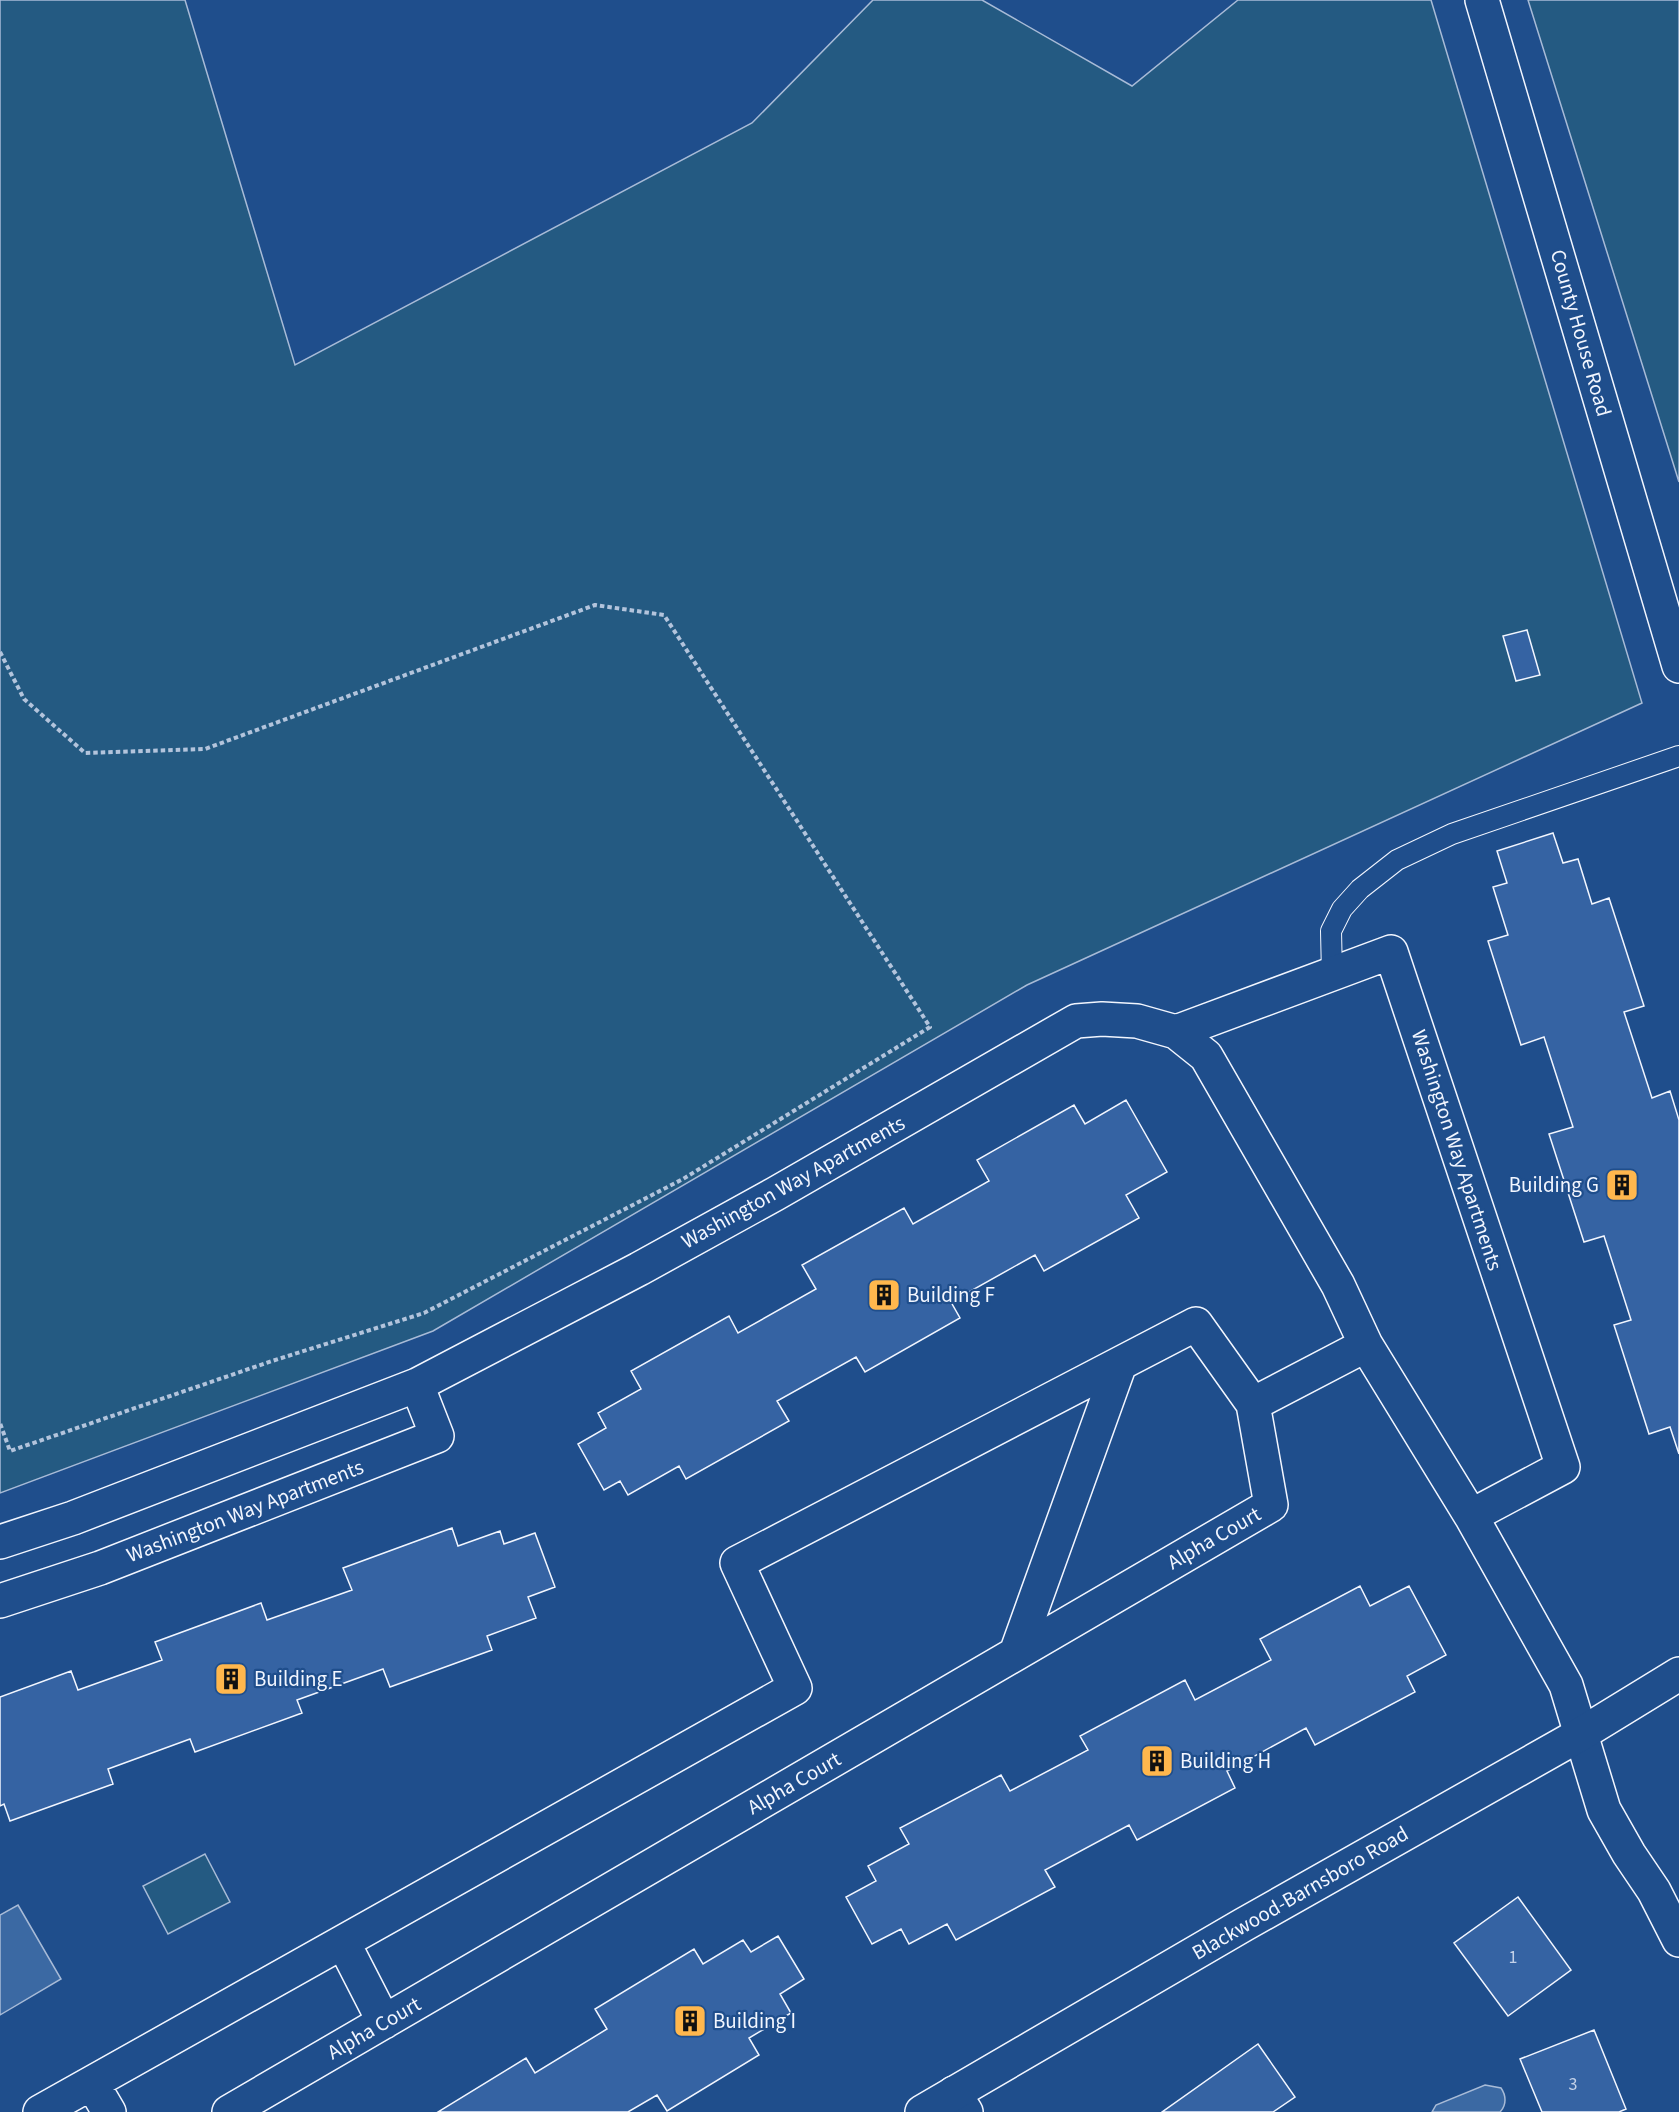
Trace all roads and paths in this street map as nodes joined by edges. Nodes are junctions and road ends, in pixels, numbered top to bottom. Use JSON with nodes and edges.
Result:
{"nodes":[{"id":1,"x":1482,"y":0,"type":"edge"},
{"id":2,"x":0,"y":652,"type":"edge"},
{"id":3,"x":1679,"y":666,"type":"edge"},
{"id":4,"x":1679,"y":756,"type":"edge"},
{"id":5,"x":1332,"y":974,"type":"junction"},
{"id":6,"x":1176,"y":1032,"type":"junction"},
{"id":7,"x":1366,"y":1345,"type":"junction"},
{"id":8,"x":1120,"y":1364,"type":"junction"},
{"id":9,"x":417,"y":1385,"type":"junction"},
{"id":10,"x":1253,"y":1404,"type":"junction"},
{"id":11,"x":0,"y":1423,"type":"edge"},
{"id":12,"x":1471,"y":1516,"type":"junction"},
{"id":13,"x":0,"y":1542,"type":"edge"},
{"id":14,"x":0,"y":1601,"type":"edge"},
{"id":15,"x":1016,"y":1653,"type":"junction"},
{"id":16,"x":1679,"y":1674,"type":"edge"},
{"id":17,"x":1581,"y":1734,"type":"junction"},
{"id":18,"x":1679,"y":1940,"type":"edge"},
{"id":19,"x":343,"y":1942,"type":"junction"},
{"id":20,"x":384,"y":2022,"type":"junction"},
{"id":21,"x":92,"y":2083,"type":"junction"},
{"id":22,"x":960,"y":2103,"type":"edge"},
{"id":23,"x":40,"y":2112,"type":"edge"},
{"id":24,"x":109,"y":2112,"type":"edge"},
{"id":25,"x":229,"y":2112,"type":"edge"},
{"id":26,"x":922,"y":2112,"type":"edge"}],
"edges":[{"from":1,"to":3,"type":"street","name":"County House Road"},
{"from":2,"to":11,"type":"path"},
{"from":4,"to":5,"type":"lane"},
{"from":5,"to":6,"type":"street","name":"Washington Way Apartments"},
{"from":5,"to":12,"type":"street","name":"Washington Way Apartments"},
{"from":6,"to":7,"type":"street","name":"Washington Way Apartments"},
{"from":6,"to":9,"type":"street","name":"Washington Way Apartments"},
{"from":7,"to":10,"type":"street"},
{"from":7,"to":12,"type":"street","name":"Washington Way Apartments"},
{"from":8,"to":10,"type":"street"},
{"from":8,"to":15,"type":"street"},
{"from":8,"to":19,"type":"street"},
{"from":9,"to":13,"type":"street","name":"Washington Way Apartments"},
{"from":9,"to":14,"type":"street","name":"Washington Way Apartments"},
{"from":10,"to":15,"type":"street","name":"Alpha Court"},
{"from":12,"to":17,"type":"street","name":"Washington Way Apartments"},
{"from":15,"to":20,"type":"street","name":"Alpha Court"},
{"from":16,"to":17,"type":"street","name":"Blackwood-Barnsboro Road"},
{"from":17,"to":18,"type":"street","name":"Washington Way Apartments"},
{"from":17,"to":22,"type":"street","name":"Blackwood-Barnsboro Road"},
{"from":19,"to":20,"type":"street"},
{"from":19,"to":21,"type":"street"},
{"from":20,"to":25,"type":"street","name":"Alpha Court"},
{"from":21,"to":23,"type":"street"},
{"from":21,"to":24,"type":"street"},
{"from":22,"to":26,"type":"street","name":"Blackwood-Barnsboro Road"}]}
